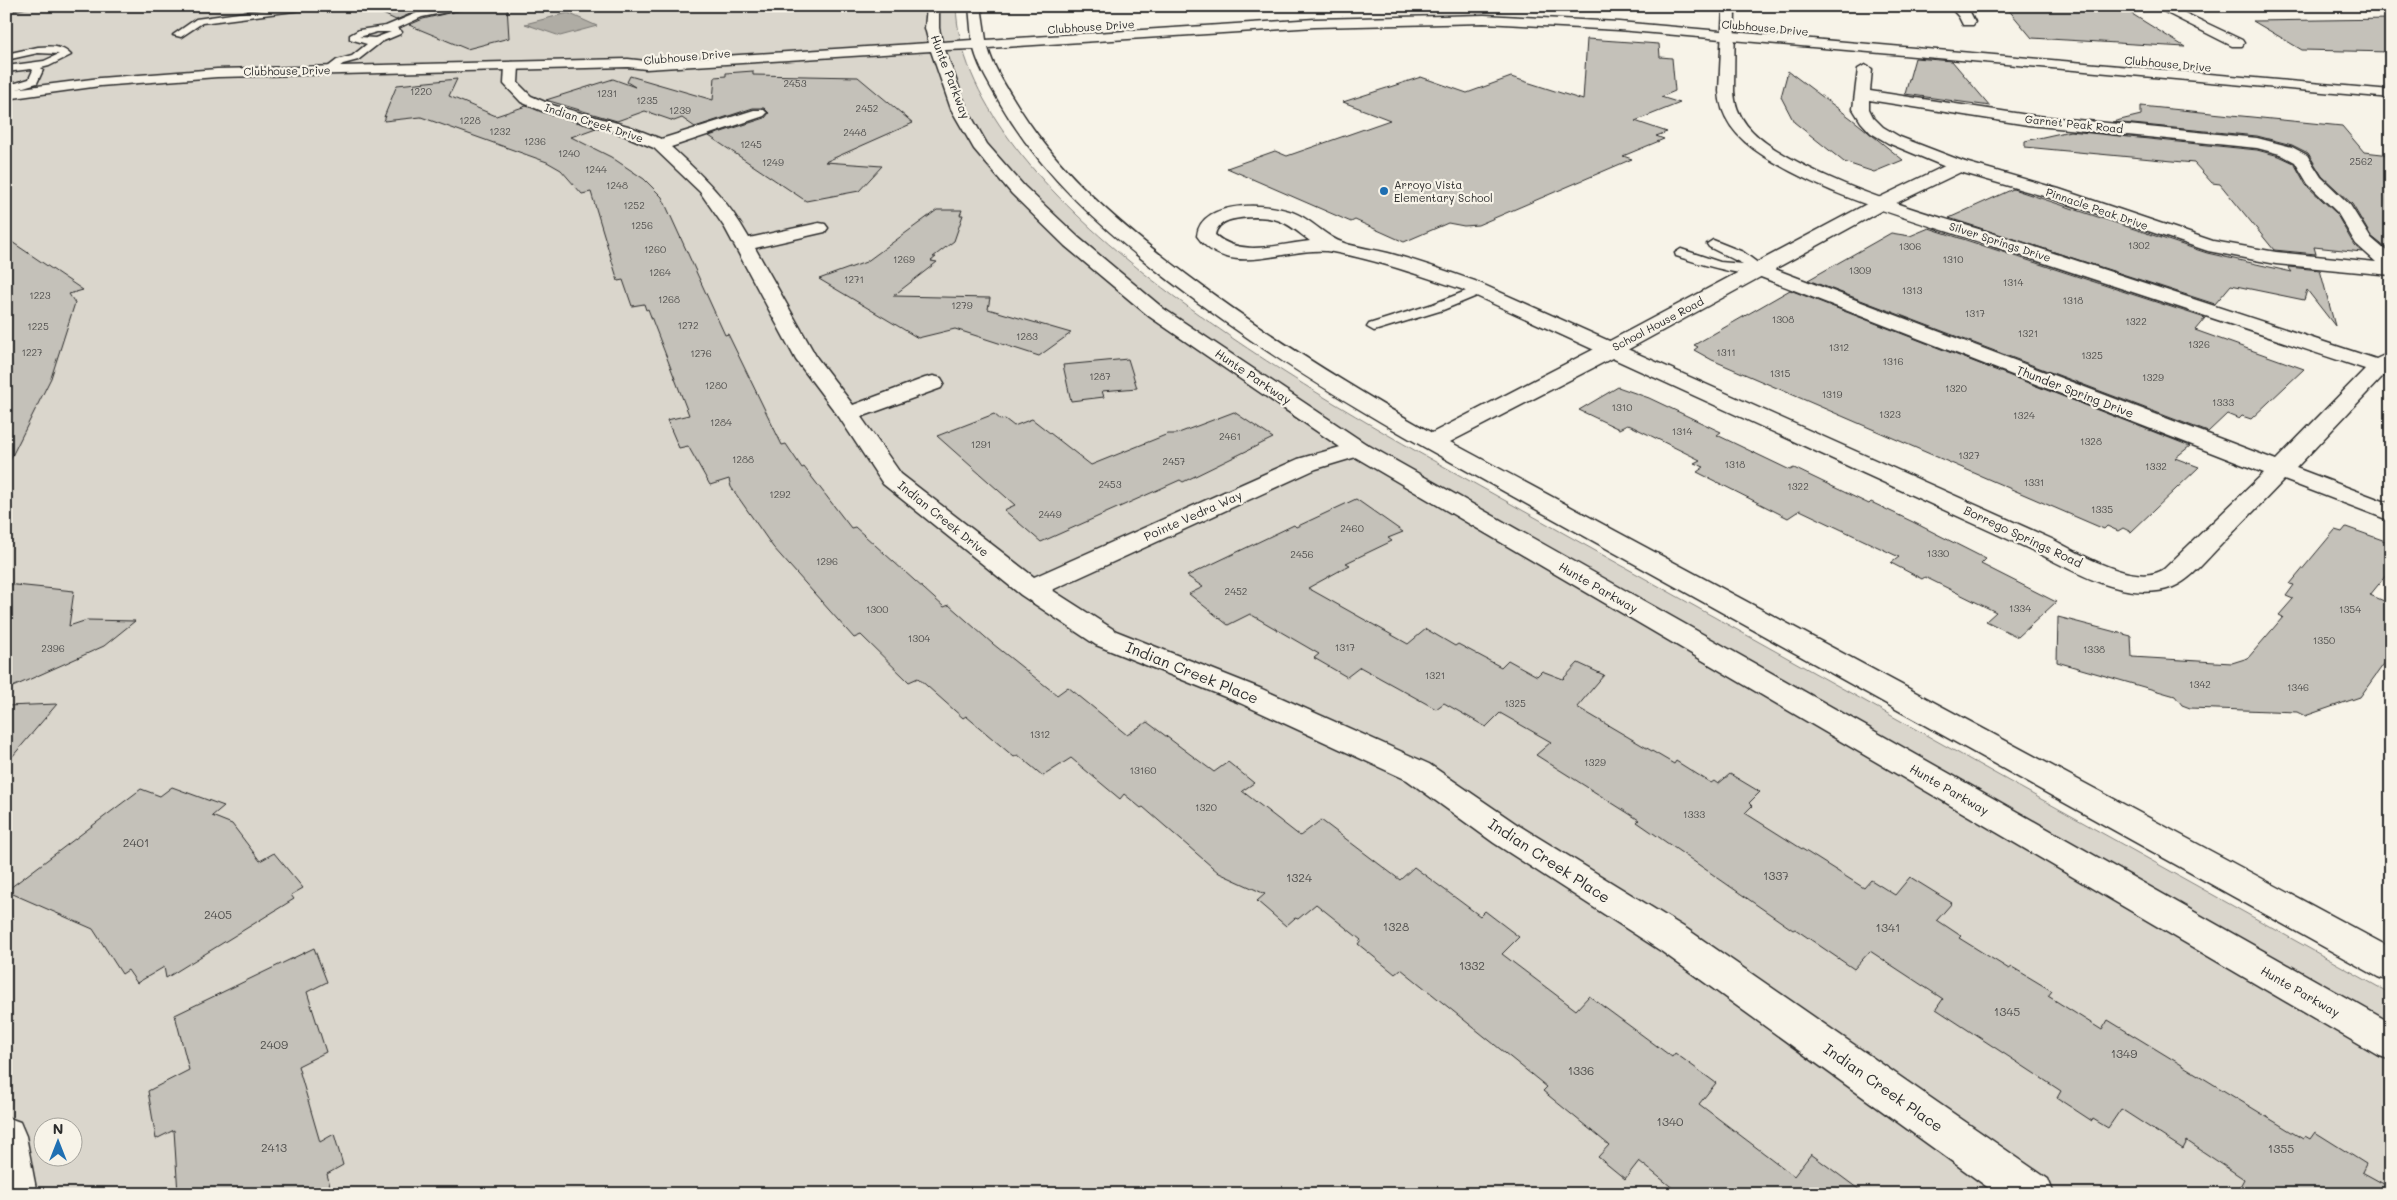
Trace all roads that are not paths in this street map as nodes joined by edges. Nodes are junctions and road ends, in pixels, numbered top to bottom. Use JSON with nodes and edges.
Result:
{"nodes":[{"id":1,"x":27,"y":6,"type":"edge"},
{"id":2,"x":309,"y":6,"type":"edge"},
{"id":3,"x":472,"y":6,"type":"edge"},
{"id":4,"x":933,"y":6,"type":"edge"},
{"id":5,"x":975,"y":6,"type":"edge"},
{"id":6,"x":1729,"y":6,"type":"edge"},
{"id":7,"x":1955,"y":6,"type":"edge"},
{"id":8,"x":2159,"y":6,"type":"edge"},
{"id":9,"x":6,"y":9,"type":"edge"},
{"id":10,"x":1968,"y":22,"type":"dead end"},
{"id":11,"x":389,"y":28,"type":"junction"},
{"id":12,"x":1728,"y":30,"type":"junction"},
{"id":13,"x":178,"y":35,"type":"dead end"},
{"id":14,"x":979,"y":39,"type":"junction"},
{"id":15,"x":364,"y":40,"type":"junction"},
{"id":16,"x":378,"y":40,"type":"junction"},
{"id":17,"x":934,"y":42,"type":"junction"},
{"id":18,"x":2237,"y":43,"type":"dead end"},
{"id":19,"x":6,"y":57,"type":"edge"},
{"id":20,"x":35,"y":66,"type":"junction"},
{"id":21,"x":335,"y":66,"type":"junction"},
{"id":22,"x":512,"y":66,"type":"junction"},
{"id":23,"x":9,"y":69,"type":"edge"},
{"id":24,"x":1865,"y":69,"type":"dead end"},
{"id":25,"x":2391,"y":84,"type":"edge"},
{"id":26,"x":10,"y":89,"type":"edge"},
{"id":27,"x":1863,"y":94,"type":"junction"},
{"id":28,"x":2391,"y":94,"type":"edge"},
{"id":29,"x":759,"y":113,"type":"dead end"},
{"id":30,"x":660,"y":145,"type":"junction"},
{"id":31,"x":1959,"y":166,"type":"junction"},
{"id":32,"x":1882,"y":203,"type":"junction"},
{"id":33,"x":819,"y":228,"type":"dead end"},
{"id":34,"x":1714,"y":244,"type":"dead end"},
{"id":35,"x":744,"y":246,"type":"junction"},
{"id":36,"x":1335,"y":246,"type":"junction"},
{"id":37,"x":1681,"y":253,"type":"dead end"},
{"id":38,"x":2391,"y":268,"type":"edge"},
{"id":39,"x":1760,"y":270,"type":"junction"},
{"id":40,"x":1479,"y":290,"type":"junction"},
{"id":41,"x":1374,"y":327,"type":"dead end"},
{"id":42,"x":1610,"y":350,"type":"junction"},
{"id":43,"x":2387,"y":366,"type":"edge"},
{"id":44,"x":933,"y":383,"type":"dead end"},
{"id":45,"x":848,"y":414,"type":"junction"},
{"id":46,"x":1432,"y":442,"type":"junction"},
{"id":47,"x":1358,"y":449,"type":"junction"},
{"id":48,"x":2281,"y":471,"type":"junction"},
{"id":49,"x":2391,"y":513,"type":"edge"},
{"id":50,"x":1031,"y":589,"type":"junction"},
{"id":51,"x":2391,"y":966,"type":"edge"},
{"id":52,"x":2391,"y":1044,"type":"edge"},
{"id":53,"x":6,"y":1136,"type":"edge"},
{"id":54,"x":16,"y":1194,"type":"edge"},
{"id":55,"x":2033,"y":1194,"type":"edge"}],
"edges":[{"from":1,"to":9,"type":"lane"},
{"from":2,"to":13,"type":"lane"},
{"from":3,"to":11,"type":"lane"},
{"from":4,"to":17,"type":"street","name":"Hunte Parkway"},
{"from":5,"to":14,"type":"street"},
{"from":6,"to":12,"type":"street","name":"Silver Springs Drive"},
{"from":7,"to":10,"type":"street"},
{"from":8,"to":18,"type":"street"},
{"from":11,"to":15,"type":"lane"},
{"from":11,"to":16,"type":"lane"},
{"from":12,"to":14,"type":"street","name":"Clubhouse Drive"},
{"from":12,"to":25,"type":"street","name":"Clubhouse Drive"},
{"from":12,"to":28,"type":"street","name":"Clubhouse Drive"},
{"from":12,"to":32,"type":"street","name":"Silver Springs Drive"},
{"from":14,"to":17,"type":"street","name":"Clubhouse Drive"},
{"from":14,"to":46,"type":"street"},
{"from":15,"to":16,"type":"lane"},
{"from":15,"to":21,"type":"lane"},
{"from":16,"to":21,"type":"lane"},
{"from":17,"to":22,"type":"street","name":"Clubhouse Drive"},
{"from":17,"to":47,"type":"street","name":"Hunte Parkway"},
{"from":19,"to":20,"type":"lane"},
{"from":20,"to":23,"type":"lane"},
{"from":20,"to":26,"type":"lane"},
{"from":21,"to":22,"type":"street","name":"Clubhouse Drive"},
{"from":21,"to":26,"type":"street","name":"Clubhouse Drive"},
{"from":22,"to":30,"type":"street","name":"Indian Creek Drive"},
{"from":23,"to":26,"type":"lane"},
{"from":24,"to":27,"type":"street","name":"Pinnacle Peak Drive"},
{"from":27,"to":31,"type":"street","name":"Pinnacle Peak Drive"},
{"from":27,"to":38,"type":"street","name":"Garnet Peak Road"},
{"from":29,"to":30,"type":"street"},
{"from":30,"to":35,"type":"street","name":"Indian Creek Drive"},
{"from":31,"to":32,"type":"street","name":"School House Road"},
{"from":31,"to":38,"type":"street","name":"Pinnacle Peak Drive"},
{"from":32,"to":39,"type":"street","name":"School House Road"},
{"from":32,"to":43,"type":"street","name":"Silver Springs Drive"},
{"from":33,"to":35,"type":"street"},
{"from":34,"to":39,"type":"lane"},
{"from":35,"to":45,"type":"street","name":"Indian Creek Drive"},
{"from":36,"to":36,"type":"street"},
{"from":36,"to":40,"type":"street","name":"Borrego Springs Road"},
{"from":37,"to":39,"type":"lane"},
{"from":39,"to":42,"type":"street","name":"School House Road"},
{"from":39,"to":48,"type":"street","name":"Thunder Spring Drive"},
{"from":40,"to":41,"type":"lane"},
{"from":40,"to":42,"type":"street","name":"Borrego Springs Road"},
{"from":42,"to":46,"type":"street","name":"School House Road"},
{"from":42,"to":48,"type":"street","name":"Borrego Springs Road"},
{"from":43,"to":48,"type":"street","name":"Borrego Springs Road"},
{"from":44,"to":45,"type":"street"},
{"from":45,"to":50,"type":"street","name":"Indian Creek Drive"},
{"from":46,"to":51,"type":"street"},
{"from":47,"to":50,"type":"street","name":"Pointe Vedra Way"},
{"from":47,"to":52,"type":"street","name":"Hunte Parkway"},
{"from":48,"to":49,"type":"street","name":"Thunder Spring Drive"},
{"from":50,"to":55,"type":"street","name":"Indian Creek Place"},
{"from":53,"to":54,"type":"street"}]}
